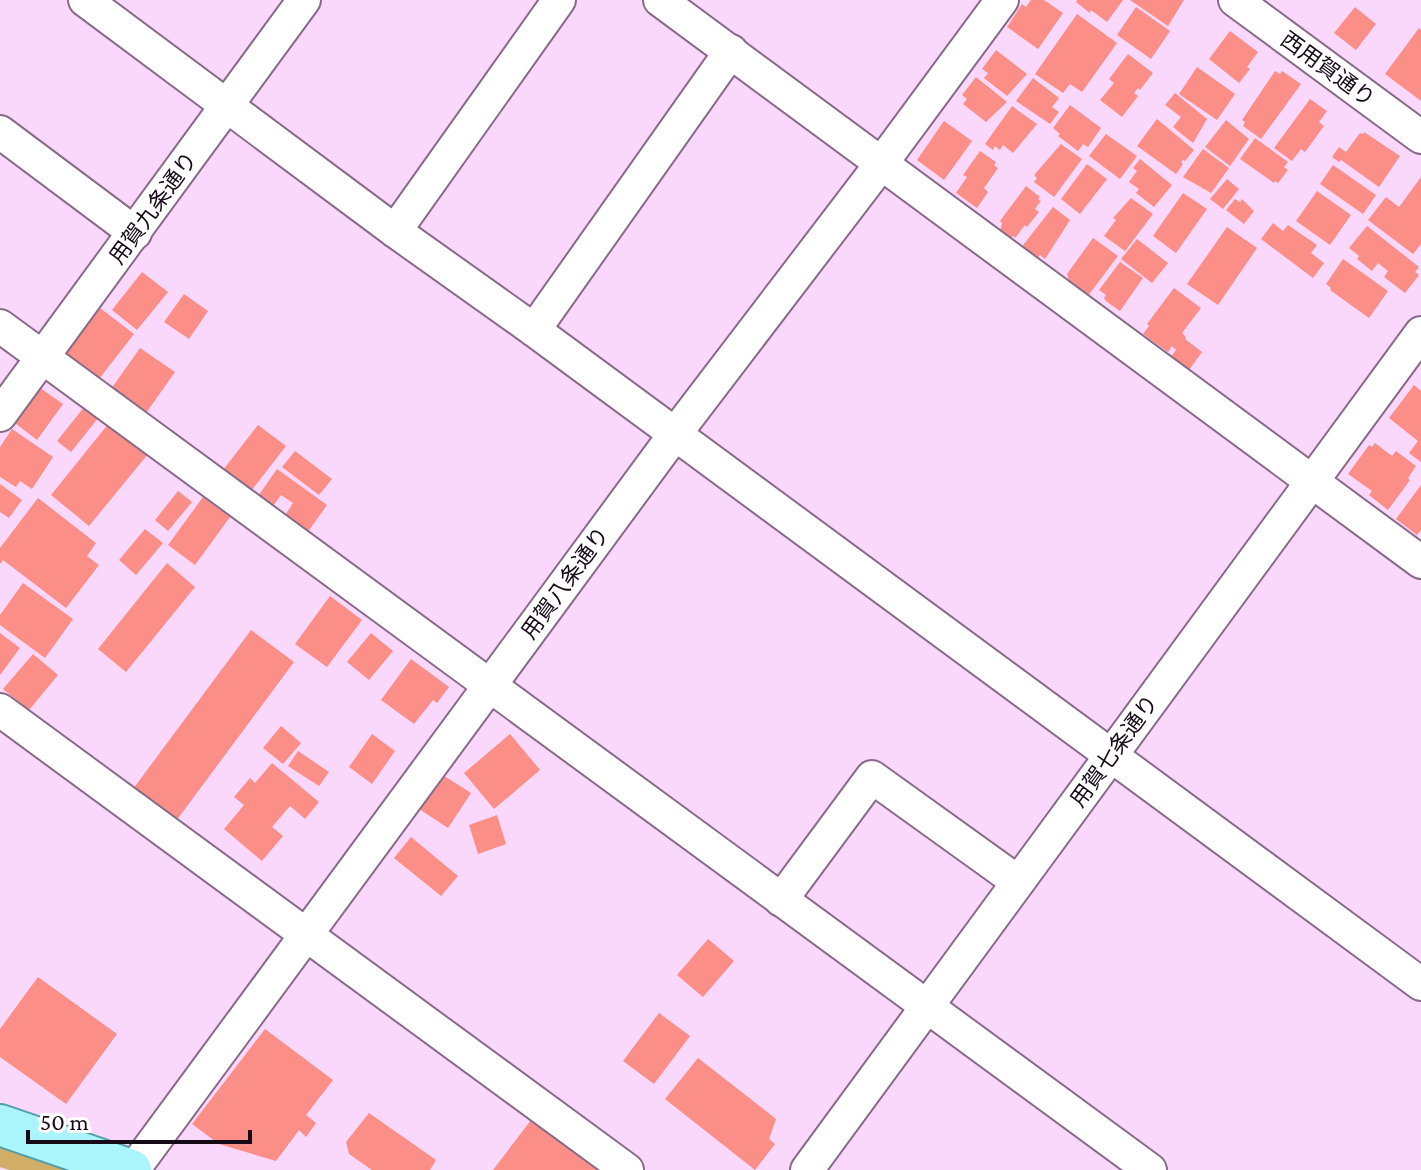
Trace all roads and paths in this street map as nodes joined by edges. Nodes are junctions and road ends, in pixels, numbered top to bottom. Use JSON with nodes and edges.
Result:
{"nodes":[{"id":1,"x":85,"y":0,"type":"edge"},
{"id":2,"x":304,"y":0,"type":"edge"},
{"id":3,"x":559,"y":0,"type":"edge"},
{"id":4,"x":660,"y":0,"type":"edge"},
{"id":5,"x":1002,"y":0,"type":"edge"},
{"id":6,"x":1235,"y":0,"type":"edge"},
{"id":7,"x":731,"y":51,"type":"junction"},
{"id":8,"x":228,"y":105,"type":"junction"},
{"id":9,"x":0,"y":132,"type":"edge"},
{"id":10,"x":1421,"y":137,"type":"edge"},
{"id":11,"x":881,"y":164,"type":"junction"},
{"id":12,"x":395,"y":231,"type":"junction"},
{"id":13,"x":135,"y":233,"type":"junction"},
{"id":14,"x":0,"y":326,"type":"edge"},
{"id":15,"x":534,"y":330,"type":"junction"},
{"id":16,"x":1421,"y":333,"type":"edge"},
{"id":17,"x":42,"y":357,"type":"junction"},
{"id":18,"x":0,"y":415,"type":"edge"},
{"id":19,"x":675,"y":434,"type":"junction"},
{"id":20,"x":1312,"y":481,"type":"junction"},
{"id":21,"x":1421,"y":562,"type":"edge"},
{"id":22,"x":490,"y":684,"type":"junction"},
{"id":23,"x":0,"y":710,"type":"edge"},
{"id":24,"x":1110,"y":756,"type":"junction"},
{"id":25,"x":1018,"y":882,"type":"junction"},
{"id":26,"x":781,"y":900,"type":"junction"},
{"id":27,"x":306,"y":933,"type":"junction"},
{"id":28,"x":1421,"y":984,"type":"edge"},
{"id":29,"x":926,"y":1007,"type":"junction"},
{"id":30,"x":0,"y":1125,"type":"edge"},
{"id":31,"x":132,"y":1170,"type":"edge"},
{"id":32,"x":627,"y":1170,"type":"edge"},
{"id":33,"x":807,"y":1170,"type":"edge"},
{"id":34,"x":1150,"y":1170,"type":"edge"}],
"edges":[{"from":1,"to":8,"type":"street"},
{"from":2,"to":8,"type":"street","name":"用賀九条通り"},
{"from":3,"to":12,"type":"street"},
{"from":4,"to":7,"type":"street"},
{"from":5,"to":11,"type":"street","name":"用賀八条通り"},
{"from":6,"to":10,"type":"street","name":"西用賀通り"},
{"from":7,"to":11,"type":"street"},
{"from":7,"to":15,"type":"street"},
{"from":8,"to":12,"type":"street"},
{"from":8,"to":13,"type":"street","name":"用賀九条通り"},
{"from":9,"to":13,"type":"street"},
{"from":11,"to":19,"type":"street","name":"用賀八条通り"},
{"from":11,"to":20,"type":"street"},
{"from":12,"to":15,"type":"street"},
{"from":13,"to":17,"type":"street","name":"用賀九条通り"},
{"from":14,"to":17,"type":"street"},
{"from":15,"to":19,"type":"street"},
{"from":16,"to":20,"type":"street","name":"用賀七条通り"},
{"from":17,"to":18,"type":"street","name":"用賀九条通り"},
{"from":17,"to":22,"type":"street"},
{"from":19,"to":22,"type":"street","name":"用賀八条通り"},
{"from":19,"to":24,"type":"street"},
{"from":20,"to":21,"type":"street"},
{"from":20,"to":24,"type":"street","name":"用賀七条通り"},
{"from":22,"to":26,"type":"street"},
{"from":22,"to":27,"type":"street","name":"用賀八条通り"},
{"from":23,"to":27,"type":"street"},
{"from":24,"to":25,"type":"street","name":"用賀七条通り"},
{"from":24,"to":28,"type":"street"},
{"from":25,"to":26,"type":"street"},
{"from":25,"to":29,"type":"street","name":"用賀七条通り"},
{"from":26,"to":29,"type":"street"},
{"from":27,"to":31,"type":"street","name":"用賀八条通り"},
{"from":27,"to":32,"type":"street"},
{"from":29,"to":33,"type":"street","name":"用賀七条通り"},
{"from":29,"to":34,"type":"street"},
{"from":30,"to":31,"type":"main road"}]}
